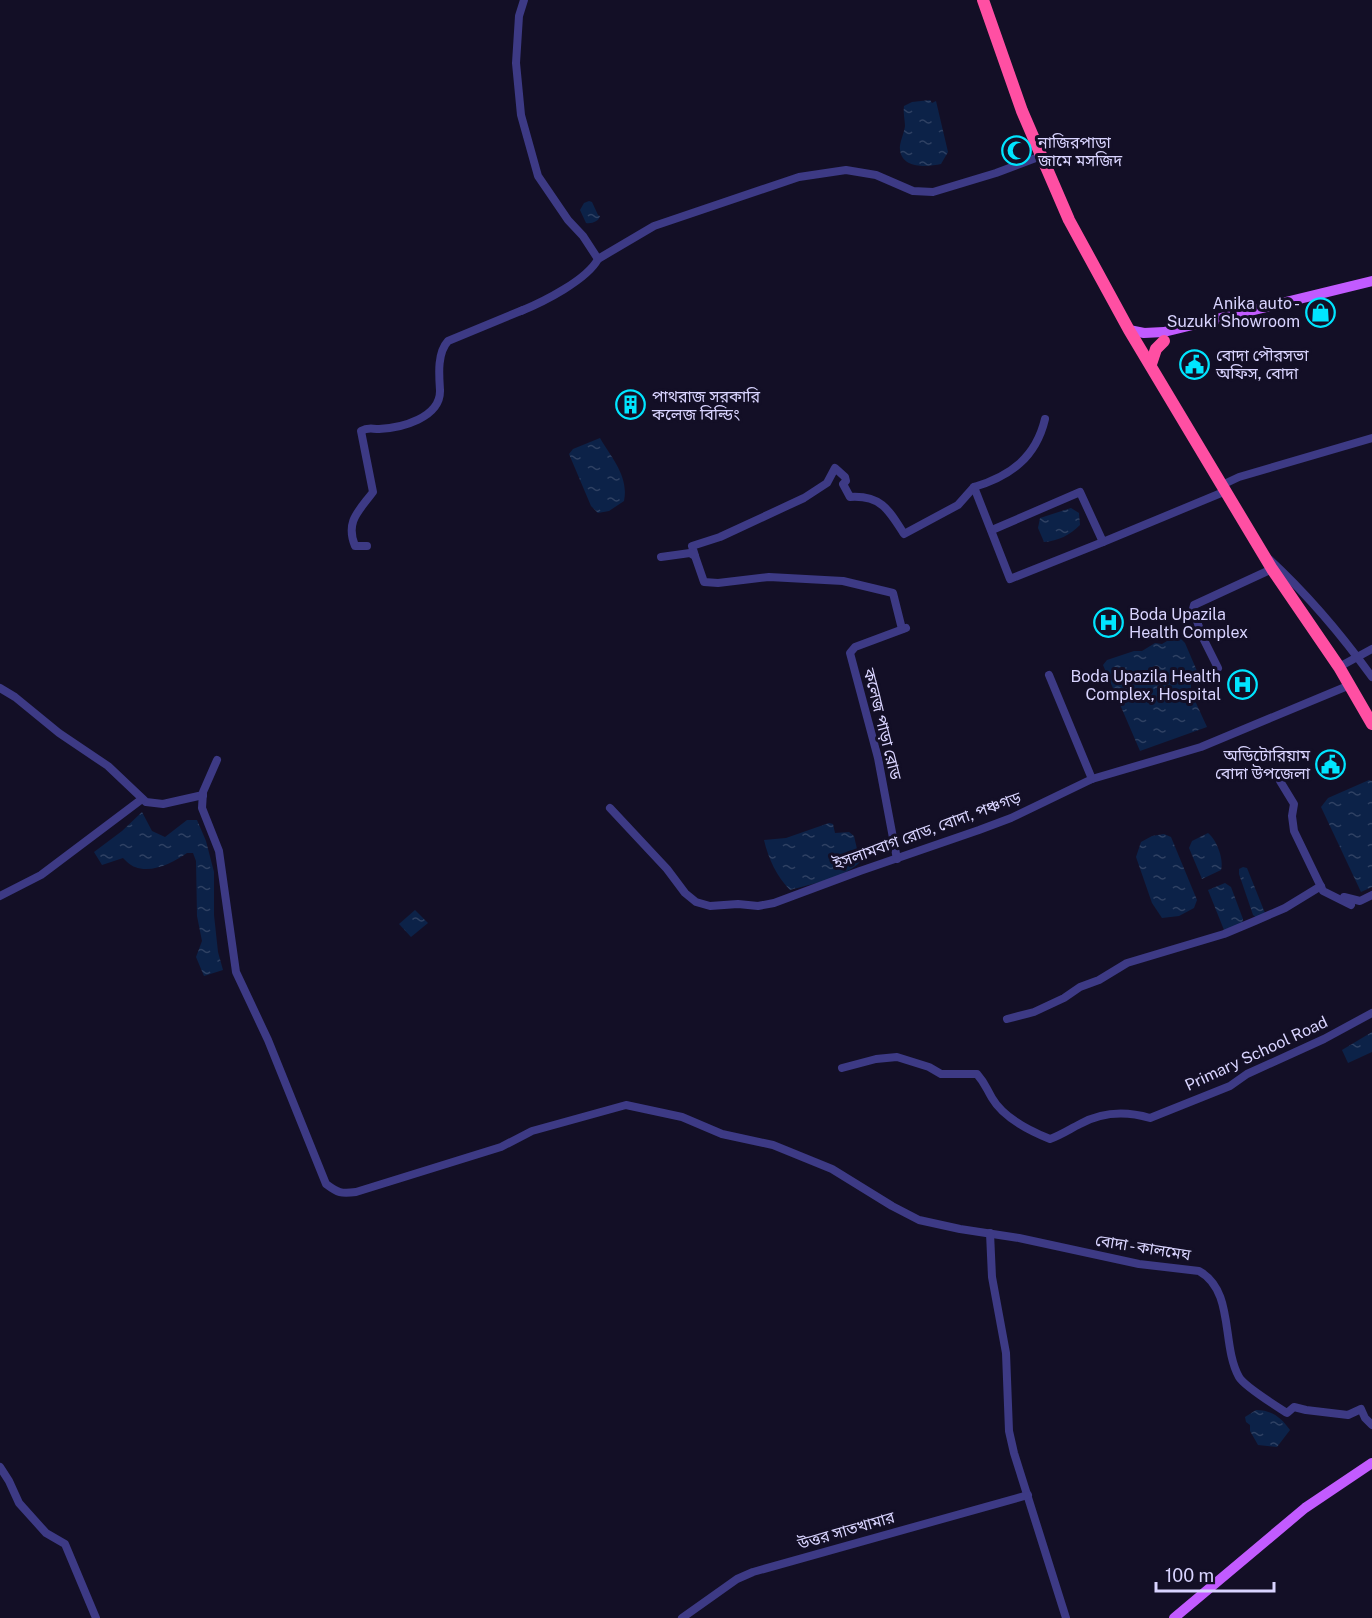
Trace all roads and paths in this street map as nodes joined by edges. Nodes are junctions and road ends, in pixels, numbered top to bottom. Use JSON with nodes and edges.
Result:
{"nodes":[{"id":1,"x":524,"y":0,"type":"edge"},
{"id":2,"x":982,"y":0,"type":"edge"},
{"id":3,"x":1041,"y":156,"type":"junction"},
{"id":4,"x":598,"y":259,"type":"junction"},
{"id":5,"x":1372,"y":281,"type":"edge"},
{"id":6,"x":1192,"y":325,"type":"junction"},
{"id":7,"x":1129,"y":330,"type":"junction"},
{"id":8,"x":1164,"y":341,"type":"junction"},
{"id":9,"x":1140,"y":346,"type":"junction"},
{"id":10,"x":1151,"y":364,"type":"junction"},
{"id":11,"x":1045,"y":419,"type":"dead end"},
{"id":12,"x":1372,"y":438,"type":"edge"},
{"id":13,"x":974,"y":487,"type":"junction"},
{"id":14,"x":1224,"y":488,"type":"junction"},
{"id":15,"x":992,"y":530,"type":"dead end"},
{"id":16,"x":1103,"y":542,"type":"junction"},
{"id":17,"x":367,"y":546,"type":"dead end"},
{"id":18,"x":1262,"y":552,"type":"junction"},
{"id":19,"x":695,"y":556,"type":"junction"},
{"id":20,"x":661,"y":557,"type":"dead end"},
{"id":21,"x":1272,"y":569,"type":"junction"},
{"id":22,"x":1372,"y":650,"type":"edge"},
{"id":23,"x":1358,"y":657,"type":"junction"},
{"id":24,"x":1339,"y":667,"type":"junction"},
{"id":25,"x":1218,"y":668,"type":"dead end"},
{"id":26,"x":1049,"y":675,"type":"dead end"},
{"id":27,"x":1372,"y":677,"type":"edge"},
{"id":28,"x":1350,"y":685,"type":"junction"},
{"id":29,"x":0,"y":688,"type":"edge"},
{"id":30,"x":1372,"y":724,"type":"edge"},
{"id":31,"x":217,"y":760,"type":"dead end"},
{"id":32,"x":1092,"y":779,"type":"junction"},
{"id":33,"x":1280,"y":781,"type":"dead end"},
{"id":34,"x":203,"y":795,"type":"junction"},
{"id":35,"x":142,"y":799,"type":"junction"},
{"id":36,"x":610,"y":808,"type":"dead end"},
{"id":37,"x":897,"y":859,"type":"junction"},
{"id":38,"x":1321,"y":886,"type":"junction"},
{"id":39,"x":0,"y":896,"type":"edge"},
{"id":40,"x":1372,"y":896,"type":"edge"},
{"id":41,"x":1333,"y":897,"type":"junction"},
{"id":42,"x":1351,"y":905,"type":"dead end"},
{"id":43,"x":1372,"y":1013,"type":"edge"},
{"id":44,"x":1007,"y":1019,"type":"dead end"},
{"id":45,"x":842,"y":1068,"type":"dead end"},
{"id":46,"x":990,"y":1233,"type":"junction"},
{"id":47,"x":1372,"y":1425,"type":"edge"},
{"id":48,"x":1372,"y":1462,"type":"edge"},
{"id":49,"x":0,"y":1467,"type":"edge"},
{"id":50,"x":1028,"y":1495,"type":"junction"},
{"id":51,"x":96,"y":1618,"type":"edge"},
{"id":52,"x":682,"y":1618,"type":"edge"},
{"id":53,"x":1066,"y":1618,"type":"edge"},
{"id":54,"x":1174,"y":1618,"type":"edge"}],
"edges":[{"from":1,"to":4,"type":"street"},
{"from":2,"to":3,"type":"highway"},
{"from":3,"to":4,"type":"street"},
{"from":3,"to":7,"type":"highway"},
{"from":4,"to":17,"type":"street"},
{"from":5,"to":6,"type":"main road"},
{"from":6,"to":7,"type":"main road"},
{"from":6,"to":8,"type":"main road"},
{"from":7,"to":9,"type":"highway"},
{"from":8,"to":9,"type":"main road"},
{"from":8,"to":10,"type":"highway"},
{"from":9,"to":10,"type":"highway"},
{"from":10,"to":14,"type":"highway"},
{"from":11,"to":13,"type":"street"},
{"from":12,"to":14,"type":"street"},
{"from":13,"to":16,"type":"street"},
{"from":13,"to":19,"type":"street"},
{"from":14,"to":16,"type":"street"},
{"from":14,"to":18,"type":"highway"},
{"from":15,"to":16,"type":"street"},
{"from":18,"to":21,"type":"highway"},
{"from":18,"to":23,"type":"street"},
{"from":19,"to":20,"type":"street"},
{"from":19,"to":37,"type":"street","name":"কলেজ পাড়া রোড"},
{"from":21,"to":24,"type":"highway"},
{"from":21,"to":25,"type":"street"},
{"from":22,"to":23,"type":"street"},
{"from":23,"to":24,"type":"street"},
{"from":23,"to":27,"type":"street"},
{"from":24,"to":28,"type":"highway"},
{"from":26,"to":32,"type":"street"},
{"from":28,"to":30,"type":"highway"},
{"from":28,"to":32,"type":"street","name":"ইসলামবাগ রোড, বোদা, পঞ্চগড়"},
{"from":29,"to":35,"type":"street"},
{"from":31,"to":34,"type":"street"},
{"from":32,"to":37,"type":"street","name":"ইসলামবাগ রোড, বোদা, পঞ্চগড়"},
{"from":33,"to":38,"type":"street"},
{"from":34,"to":35,"type":"street"},
{"from":34,"to":46,"type":"street","name":"বোদা - কালমেঘ"},
{"from":35,"to":39,"type":"street"},
{"from":36,"to":37,"type":"street","name":"ইসলামবাগ রোড, বোদা, পঞ্চগড়"},
{"from":38,"to":41,"type":"street"},
{"from":38,"to":44,"type":"street"},
{"from":40,"to":41,"type":"street"},
{"from":41,"to":42,"type":"street"},
{"from":43,"to":45,"type":"street","name":"Primary School Road"},
{"from":46,"to":47,"type":"street","name":"বোদা - কালমেঘ"},
{"from":46,"to":50,"type":"street"},
{"from":48,"to":54,"type":"main road"},
{"from":49,"to":51,"type":"street"},
{"from":50,"to":52,"type":"street","name":"উত্তর সাতখামার"},
{"from":50,"to":53,"type":"street"}]}
